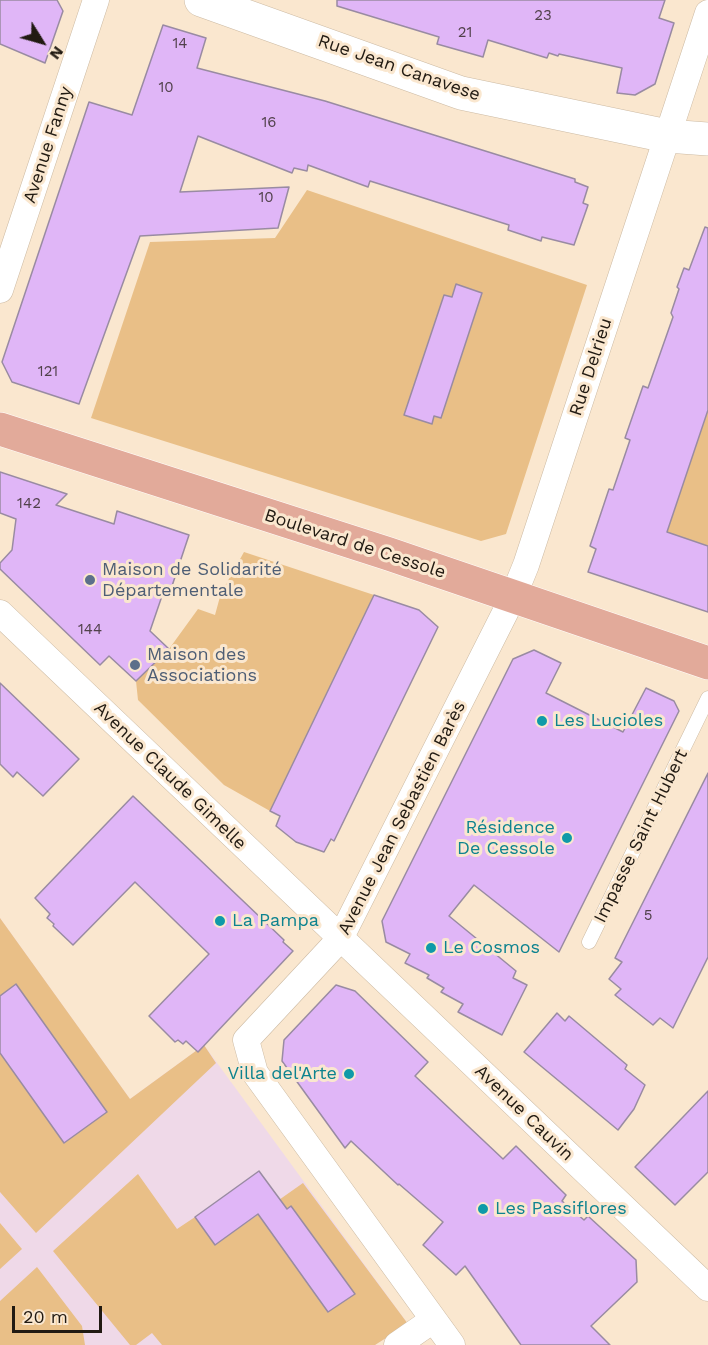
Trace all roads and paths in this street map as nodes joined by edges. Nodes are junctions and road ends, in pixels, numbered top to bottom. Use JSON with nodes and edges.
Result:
{"nodes":[{"id":1,"x":96,"y":0,"type":"edge"},
{"id":2,"x":201,"y":0,"type":"edge"},
{"id":3,"x":245,"y":7,"type":"edge"},
{"id":4,"x":708,"y":13,"type":"edge"},
{"id":5,"x":667,"y":136,"type":"junction"},
{"id":6,"x":708,"y":139,"type":"edge"},
{"id":7,"x":0,"y":290,"type":"edge"},
{"id":8,"x":0,"y":429,"type":"edge"},
{"id":9,"x":513,"y":597,"type":"junction"},
{"id":10,"x":0,"y":613,"type":"edge"},
{"id":11,"x":708,"y":663,"type":"edge"},
{"id":12,"x":708,"y":698,"type":"edge"},
{"id":13,"x":340,"y":939,"type":"junction"},
{"id":14,"x":589,"y":942,"type":"dead end"},
{"id":15,"x":708,"y":1288,"type":"edge"},
{"id":16,"x":433,"y":1320,"type":"junction"},
{"id":17,"x":398,"y":1345,"type":"edge"},
{"id":18,"x":452,"y":1345,"type":"edge"}],
"edges":[{"from":1,"to":7,"type":"street","name":"Avenue Fanny"},
{"from":2,"to":3,"type":"street","name":"Rue Jean Canavese"},
{"from":3,"to":5,"type":"street","name":"Rue Jean Canavese"},
{"from":4,"to":5,"type":"street","name":"Rue Delrieu"},
{"from":5,"to":6,"type":"street","name":"Rue Jean Canavese"},
{"from":5,"to":9,"type":"street","name":"Rue Delrieu"},
{"from":8,"to":9,"type":"main road","name":"Boulevard de Cessole"},
{"from":9,"to":11,"type":"main road","name":"Boulevard de Cessole"},
{"from":9,"to":13,"type":"street","name":"Avenue Jean Sebastien Barès"},
{"from":10,"to":13,"type":"street","name":"Avenue Claude Gimelle"},
{"from":12,"to":14,"type":"lane","name":"Impasse Saint Hubert"},
{"from":13,"to":15,"type":"street","name":"Avenue Cauvin"},
{"from":13,"to":16,"type":"street","name":"Avenue Jean Sebastien Barès"},
{"from":16,"to":17,"type":"street"},
{"from":16,"to":18,"type":"street","name":"Avenue Jean Sebastien Barès"}]}
